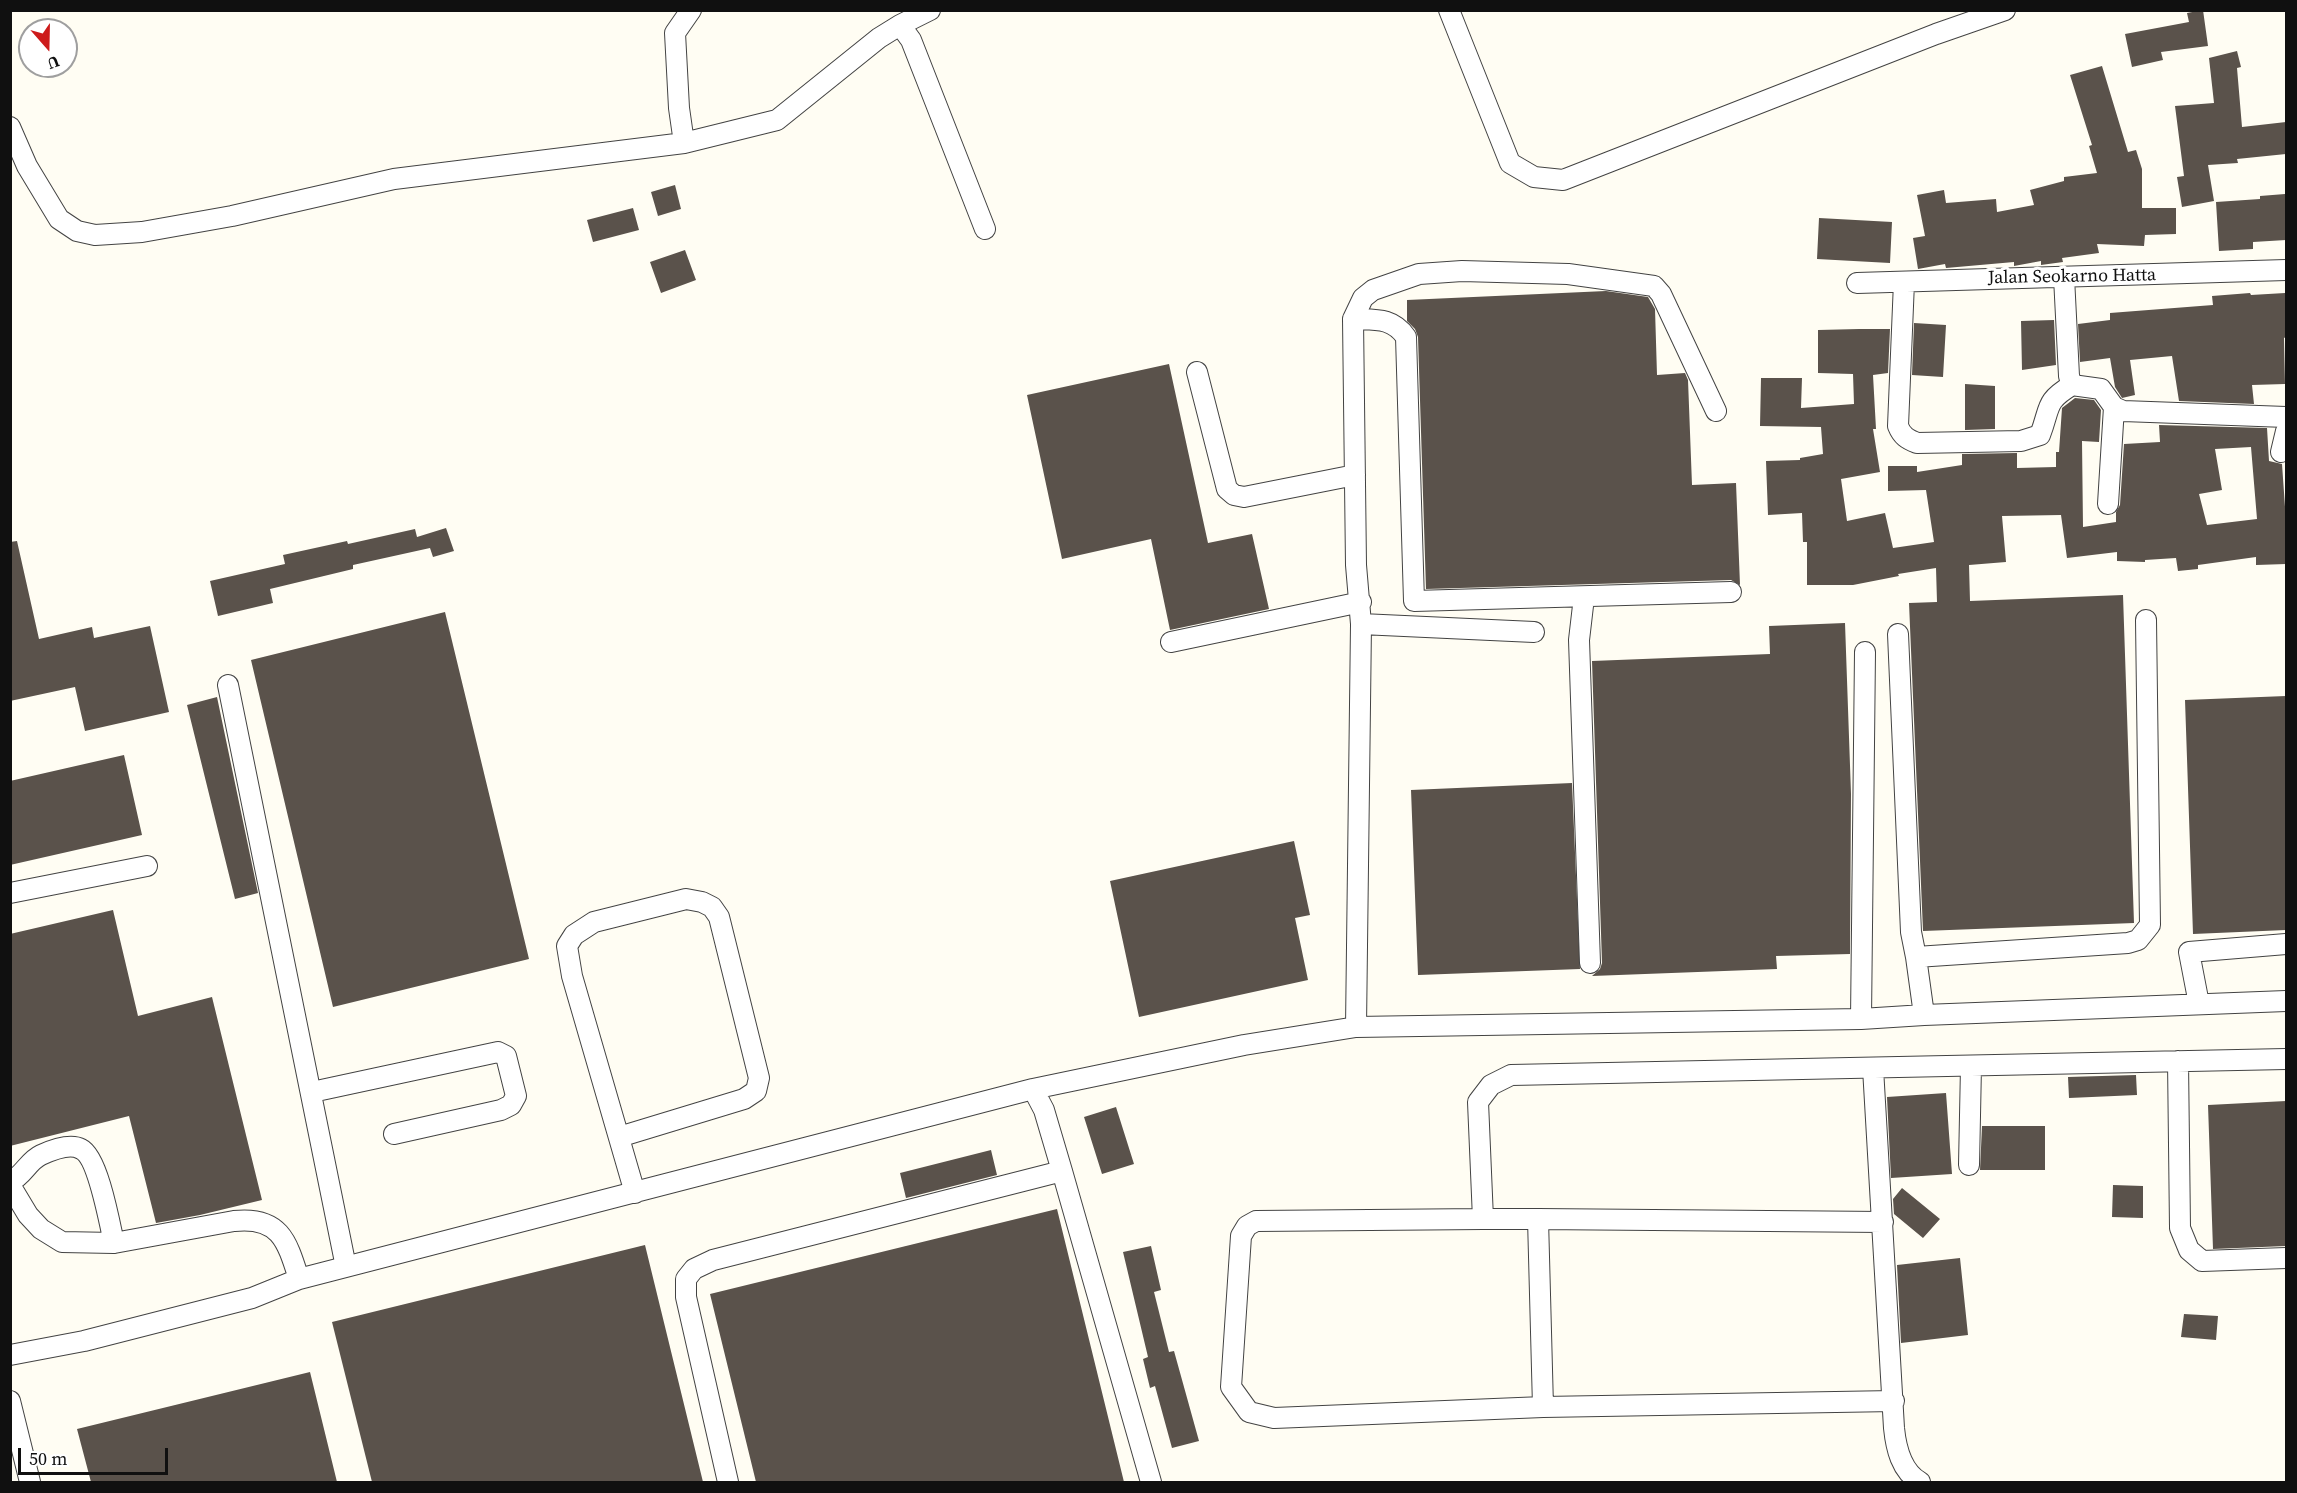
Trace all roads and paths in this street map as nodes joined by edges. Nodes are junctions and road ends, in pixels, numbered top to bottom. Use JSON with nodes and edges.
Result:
{"nodes":[{"id":1,"x":691,"y":10,"type":"edge"},
{"id":2,"x":930,"y":10,"type":"edge"},
{"id":3,"x":1449,"y":10,"type":"edge"},
{"id":4,"x":2005,"y":10,"type":"edge"},
{"id":5,"x":900,"y":25,"type":"junction"},
{"id":6,"x":10,"y":127,"type":"edge"},
{"id":7,"x":684,"y":143,"type":"junction"},
{"id":8,"x":984,"y":229,"type":"dead end"},
{"id":9,"x":2286,"y":270,"type":"edge"},
{"id":10,"x":2064,"y":277,"type":"junction"},
{"id":11,"x":1904,"y":282,"type":"junction"},
{"id":12,"x":1857,"y":283,"type":"dead end"},
{"id":13,"x":1353,"y":320,"type":"junction"},
{"id":14,"x":1197,"y":372,"type":"dead end"},
{"id":15,"x":2072,"y":385,"type":"junction"},
{"id":16,"x":2114,"y":407,"type":"junction"},
{"id":17,"x":1716,"y":411,"type":"dead end"},
{"id":18,"x":2286,"y":417,"type":"edge"},
{"id":19,"x":2286,"y":431,"type":"edge"},
{"id":20,"x":2281,"y":452,"type":"dead end"},
{"id":21,"x":1355,"y":475,"type":"junction"},
{"id":22,"x":2108,"y":504,"type":"dead end"},
{"id":23,"x":1731,"y":592,"type":"dead end"},
{"id":24,"x":1584,"y":597,"type":"junction"},
{"id":25,"x":1361,"y":602,"type":"junction"},
{"id":26,"x":2146,"y":620,"type":"dead end"},
{"id":27,"x":1361,"y":624,"type":"junction"},
{"id":28,"x":1534,"y":632,"type":"dead end"},
{"id":29,"x":1898,"y":634,"type":"dead end"},
{"id":30,"x":1171,"y":642,"type":"dead end"},
{"id":31,"x":1866,"y":652,"type":"dead end"},
{"id":32,"x":228,"y":685,"type":"dead end"},
{"id":33,"x":147,"y":866,"type":"dead end"},
{"id":34,"x":10,"y":893,"type":"edge"},
{"id":35,"x":2286,"y":944,"type":"edge"},
{"id":36,"x":1916,"y":957,"type":"junction"},
{"id":37,"x":1590,"y":963,"type":"dead end"},
{"id":38,"x":2286,"y":1001,"type":"edge"},
{"id":39,"x":2199,"y":1004,"type":"junction"},
{"id":40,"x":1924,"y":1015,"type":"junction"},
{"id":41,"x":1861,"y":1019,"type":"junction"},
{"id":42,"x":1356,"y":1027,"type":"junction"},
{"id":43,"x":2286,"y":1059,"type":"edge"},
{"id":44,"x":2178,"y":1061,"type":"junction"},
{"id":45,"x":1971,"y":1066,"type":"junction"},
{"id":46,"x":1873,"y":1068,"type":"junction"},
{"id":47,"x":1033,"y":1089,"type":"junction"},
{"id":48,"x":312,"y":1092,"type":"junction"},
{"id":49,"x":394,"y":1134,"type":"dead end"},
{"id":50,"x":619,"y":1137,"type":"junction"},
{"id":51,"x":1969,"y":1165,"type":"dead end"},
{"id":52,"x":1062,"y":1171,"type":"junction"},
{"id":53,"x":10,"y":1183,"type":"edge"},
{"id":54,"x":635,"y":1193,"type":"junction"},
{"id":55,"x":1483,"y":1219,"type":"junction"},
{"id":56,"x":1538,"y":1220,"type":"junction"},
{"id":57,"x":1882,"y":1222,"type":"junction"},
{"id":58,"x":114,"y":1244,"type":"junction"},
{"id":59,"x":2286,"y":1258,"type":"edge"},
{"id":60,"x":346,"y":1267,"type":"junction"},
{"id":61,"x":299,"y":1279,"type":"junction"},
{"id":62,"x":10,"y":1354,"type":"edge"},
{"id":63,"x":10,"y":1401,"type":"edge"},
{"id":64,"x":1893,"y":1401,"type":"junction"},
{"id":65,"x":1543,"y":1407,"type":"junction"},
{"id":66,"x":30,"y":1482,"type":"edge"},
{"id":67,"x":728,"y":1482,"type":"edge"},
{"id":68,"x":1150,"y":1482,"type":"edge"},
{"id":69,"x":1920,"y":1482,"type":"edge"}],
"edges":[{"from":1,"to":7,"type":"street"},
{"from":2,"to":5,"type":"street"},
{"from":3,"to":4,"type":"street"},
{"from":5,"to":7,"type":"street"},
{"from":5,"to":8,"type":"street"},
{"from":6,"to":7,"type":"street"},
{"from":9,"to":10,"type":"street","name":"Jalan Seokarno Hatta"},
{"from":10,"to":11,"type":"street","name":"Jalan Seokarno Hatta"},
{"from":10,"to":15,"type":"street"},
{"from":11,"to":12,"type":"street","name":"Jalan Seokarno Hatta"},
{"from":11,"to":15,"type":"street"},
{"from":13,"to":17,"type":"street"},
{"from":13,"to":21,"type":"street"},
{"from":13,"to":24,"type":"street"},
{"from":14,"to":21,"type":"street"},
{"from":15,"to":16,"type":"street"},
{"from":16,"to":18,"type":"street"},
{"from":16,"to":22,"type":"street"},
{"from":19,"to":20,"type":"street"},
{"from":21,"to":25,"type":"street"},
{"from":23,"to":24,"type":"street"},
{"from":24,"to":37,"type":"street"},
{"from":25,"to":27,"type":"street"},
{"from":25,"to":30,"type":"street"},
{"from":26,"to":36,"type":"street"},
{"from":27,"to":28,"type":"street"},
{"from":27,"to":42,"type":"street"},
{"from":29,"to":36,"type":"street"},
{"from":31,"to":41,"type":"street"},
{"from":32,"to":48,"type":"street"},
{"from":33,"to":34,"type":"street"},
{"from":35,"to":39,"type":"street"},
{"from":36,"to":40,"type":"street"},
{"from":38,"to":39,"type":"street"},
{"from":39,"to":40,"type":"street"},
{"from":40,"to":41,"type":"street"},
{"from":41,"to":42,"type":"street"},
{"from":42,"to":47,"type":"street"},
{"from":43,"to":44,"type":"street"},
{"from":44,"to":45,"type":"street"},
{"from":44,"to":59,"type":"street"},
{"from":45,"to":46,"type":"street"},
{"from":45,"to":51,"type":"street"},
{"from":46,"to":55,"type":"street"},
{"from":46,"to":57,"type":"street"},
{"from":47,"to":52,"type":"street"},
{"from":47,"to":54,"type":"street"},
{"from":48,"to":49,"type":"street"},
{"from":48,"to":60,"type":"street"},
{"from":50,"to":50,"type":"street"},
{"from":50,"to":54,"type":"street"},
{"from":52,"to":67,"type":"street"},
{"from":52,"to":68,"type":"street"},
{"from":53,"to":58,"type":"street"},
{"from":53,"to":58,"type":"street"},
{"from":54,"to":60,"type":"street"},
{"from":55,"to":56,"type":"street"},
{"from":55,"to":65,"type":"street"},
{"from":56,"to":57,"type":"street"},
{"from":56,"to":65,"type":"street"},
{"from":57,"to":64,"type":"street"},
{"from":58,"to":61,"type":"street"},
{"from":60,"to":61,"type":"street"},
{"from":61,"to":62,"type":"street"},
{"from":63,"to":66,"type":"street"},
{"from":64,"to":65,"type":"street"},
{"from":64,"to":69,"type":"street"}]}
